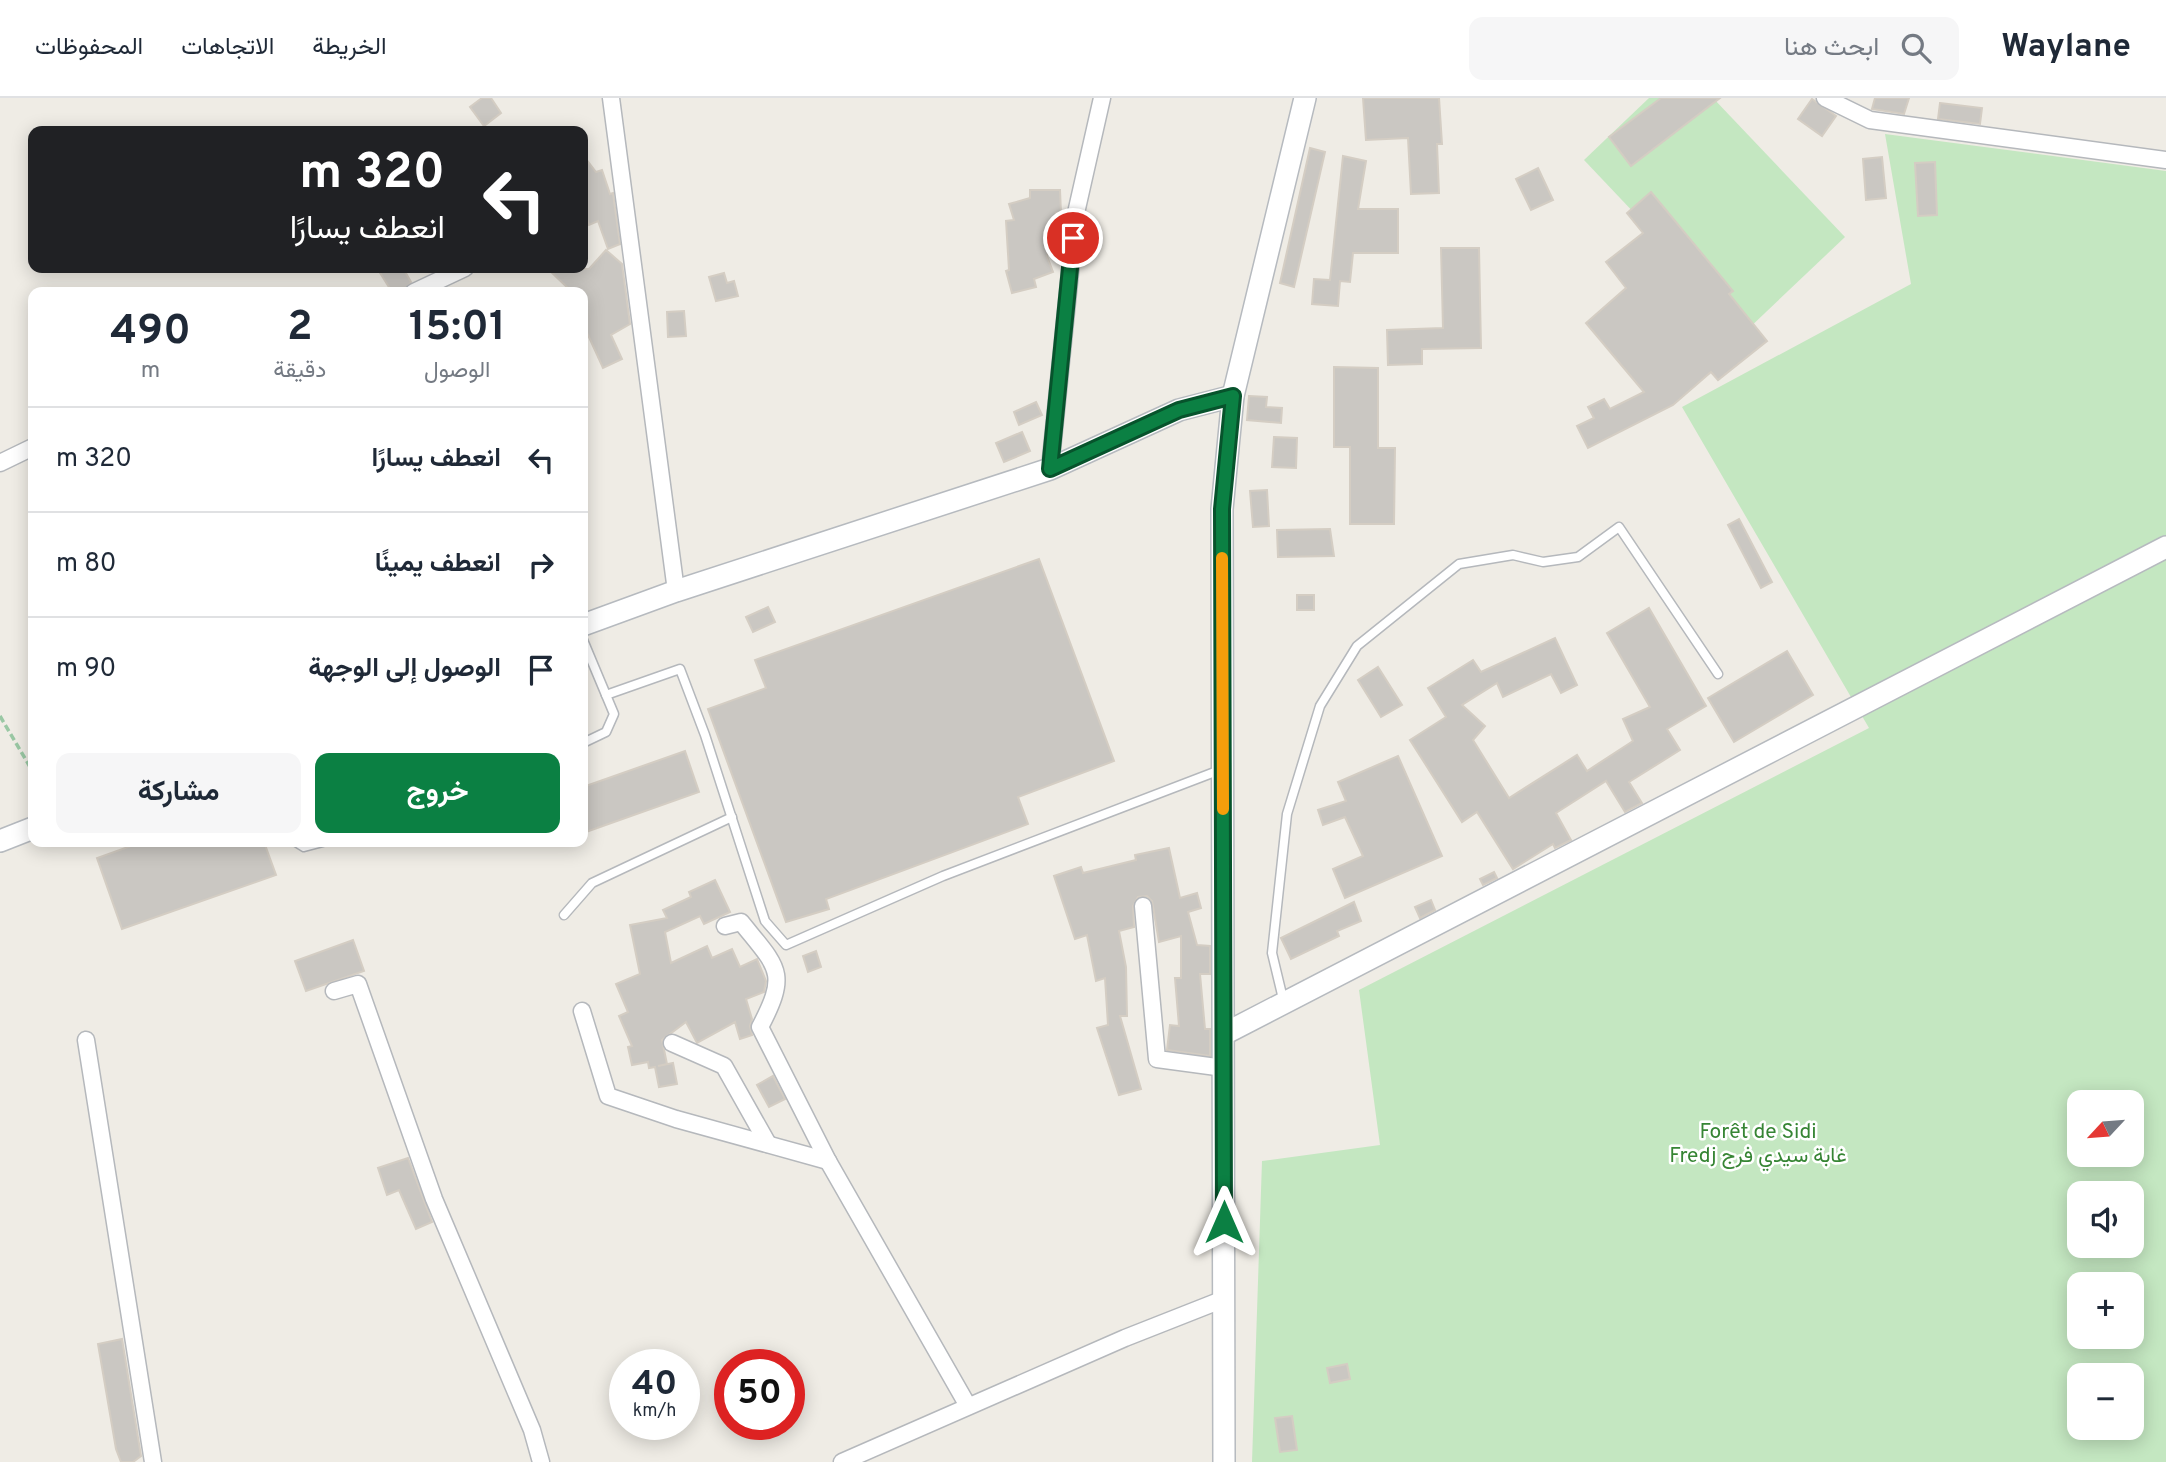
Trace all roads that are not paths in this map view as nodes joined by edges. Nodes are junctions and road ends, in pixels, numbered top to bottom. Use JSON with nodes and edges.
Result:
{"nodes":[{"id":1,"x":611,"y":98,"type":"edge"},
{"id":2,"x":1102,"y":98,"type":"edge"},
{"id":3,"x":1305,"y":98,"type":"edge"},
{"id":4,"x":1825,"y":98,"type":"edge"},
{"id":5,"x":2166,"y":160,"type":"edge"},
{"id":6,"x":454,"y":273,"type":"edge"},
{"id":7,"x":425,"y":287,"type":"edge"},
{"id":8,"x":1233,"y":396,"type":"junction"},
{"id":9,"x":28,"y":449,"type":"edge"},
{"id":10,"x":0,"y":463,"type":"edge"},
{"id":11,"x":1050,"y":469,"type":"junction"},
{"id":12,"x":2166,"y":547,"type":"edge"},
{"id":13,"x":676,"y":590,"type":"junction"},
{"id":14,"x":588,"y":623,"type":"edge"},
{"id":15,"x":588,"y":652,"type":"edge"},
{"id":16,"x":1718,"y":674,"type":"dead end"},
{"id":17,"x":606,"y":695,"type":"junction"},
{"id":18,"x":588,"y":741,"type":"edge"},
{"id":19,"x":1223,"y":769,"type":"junction"},
{"id":20,"x":732,"y":817,"type":"junction"},
{"id":21,"x":28,"y":830,"type":"edge"},
{"id":22,"x":0,"y":841,"type":"edge"},
{"id":23,"x":1143,"y":906,"type":"dead end"},
{"id":24,"x":564,"y":915,"type":"dead end"},
{"id":25,"x":725,"y":926,"type":"dead end"},
{"id":26,"x":334,"y":991,"type":"dead end"},
{"id":27,"x":1284,"y":1004,"type":"junction"},
{"id":28,"x":582,"y":1011,"type":"dead end"},
{"id":29,"x":1224,"y":1034,"type":"junction"},
{"id":30,"x":86,"y":1040,"type":"dead end"},
{"id":31,"x":672,"y":1043,"type":"dead end"},
{"id":32,"x":1224,"y":1068,"type":"junction"},
{"id":33,"x":768,"y":1144,"type":"junction"},
{"id":34,"x":828,"y":1161,"type":"junction"},
{"id":35,"x":1224,"y":1300,"type":"junction"},
{"id":36,"x":968,"y":1406,"type":"junction"},
{"id":37,"x":153,"y":1462,"type":"edge"},
{"id":38,"x":541,"y":1462,"type":"edge"},
{"id":39,"x":842,"y":1462,"type":"edge"},
{"id":40,"x":1224,"y":1462,"type":"edge"}],
"edges":[{"from":1,"to":13,"type":"street"},
{"from":2,"to":11,"type":"street"},
{"from":3,"to":8,"type":"main road"},
{"from":4,"to":5,"type":"street"},
{"from":6,"to":7,"type":"street"},
{"from":8,"to":11,"type":"main road"},
{"from":8,"to":19,"type":"main road"},
{"from":9,"to":10,"type":"street"},
{"from":11,"to":13,"type":"main road"},
{"from":12,"to":27,"type":"main road"},
{"from":13,"to":14,"type":"main road"},
{"from":15,"to":17,"type":"lane"},
{"from":16,"to":27,"type":"lane"},
{"from":17,"to":18,"type":"lane"},
{"from":17,"to":20,"type":"lane"},
{"from":19,"to":20,"type":"lane"},
{"from":19,"to":29,"type":"main road"},
{"from":20,"to":24,"type":"lane"},
{"from":21,"to":22,"type":"main road"},
{"from":23,"to":32,"type":"street"},
{"from":25,"to":34,"type":"street"},
{"from":26,"to":38,"type":"street"},
{"from":27,"to":29,"type":"main road"},
{"from":28,"to":33,"type":"street"},
{"from":29,"to":32,"type":"main road"},
{"from":30,"to":37,"type":"street"},
{"from":31,"to":33,"type":"street"},
{"from":32,"to":35,"type":"main road"},
{"from":33,"to":34,"type":"street"},
{"from":34,"to":36,"type":"street"},
{"from":35,"to":36,"type":"street"},
{"from":35,"to":40,"type":"main road"},
{"from":36,"to":39,"type":"street"}]}
